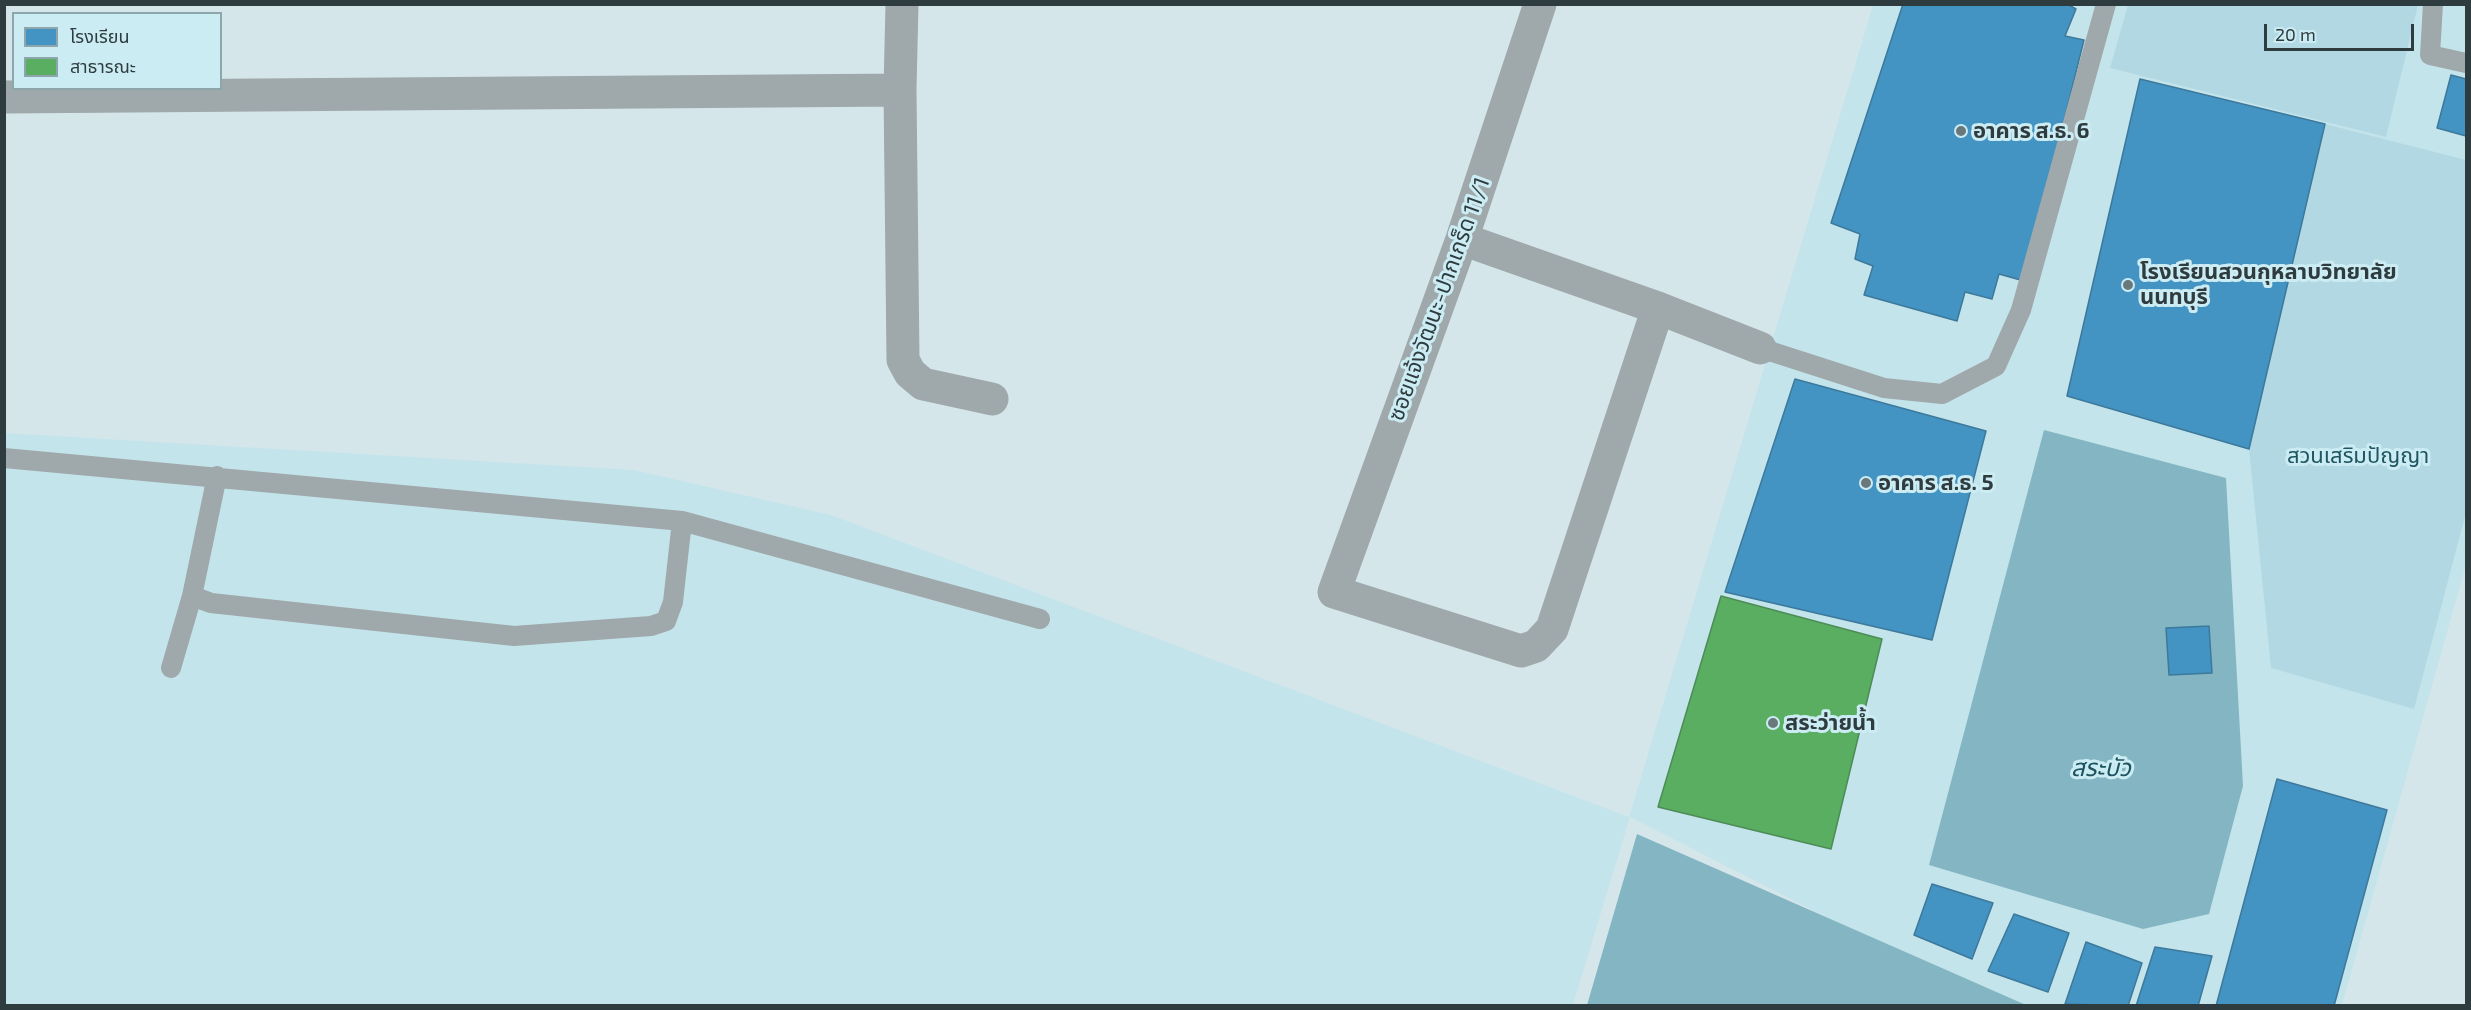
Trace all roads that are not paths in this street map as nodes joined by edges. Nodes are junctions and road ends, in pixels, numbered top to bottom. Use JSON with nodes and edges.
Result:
{"nodes":[{"id":1,"x":902,"y":4,"type":"edge"},
{"id":2,"x":1540,"y":4,"type":"edge"},
{"id":3,"x":2106,"y":4,"type":"edge"},
{"id":4,"x":2433,"y":4,"type":"edge"},
{"id":5,"x":2466,"y":63,"type":"edge"},
{"id":6,"x":900,"y":90,"type":"junction"},
{"id":7,"x":4,"y":98,"type":"edge"},
{"id":8,"x":1462,"y":239,"type":"junction"},
{"id":9,"x":1658,"y":308,"type":"junction"},
{"id":10,"x":1760,"y":348,"type":"joint"},
{"id":11,"x":992,"y":399,"type":"dead end"},
{"id":12,"x":4,"y":458,"type":"edge"},
{"id":13,"x":217,"y":476,"type":"junction"},
{"id":14,"x":682,"y":521,"type":"junction"},
{"id":15,"x":192,"y":596,"type":"junction"},
{"id":16,"x":1040,"y":619,"type":"dead end"},
{"id":17,"x":171,"y":668,"type":"dead end"}],
"edges":[{"from":1,"to":6,"type":"street"},
{"from":2,"to":8,"type":"street","name":"ซอยแจ้งวัฒนะ-ปากเกร็ด 11/1"},
{"from":3,"to":10,"type":"lane"},
{"from":4,"to":5,"type":"lane"},
{"from":6,"to":7,"type":"street"},
{"from":6,"to":11,"type":"street"},
{"from":8,"to":9,"type":"street"},
{"from":8,"to":9,"type":"street","name":"ซอยแจ้งวัฒนะ-ปากเกร็ด 11/1"},
{"from":9,"to":10,"type":"street"},
{"from":12,"to":13,"type":"lane"},
{"from":13,"to":14,"type":"lane"},
{"from":13,"to":15,"type":"lane"},
{"from":14,"to":15,"type":"lane"},
{"from":14,"to":16,"type":"lane"},
{"from":15,"to":17,"type":"lane"}]}
